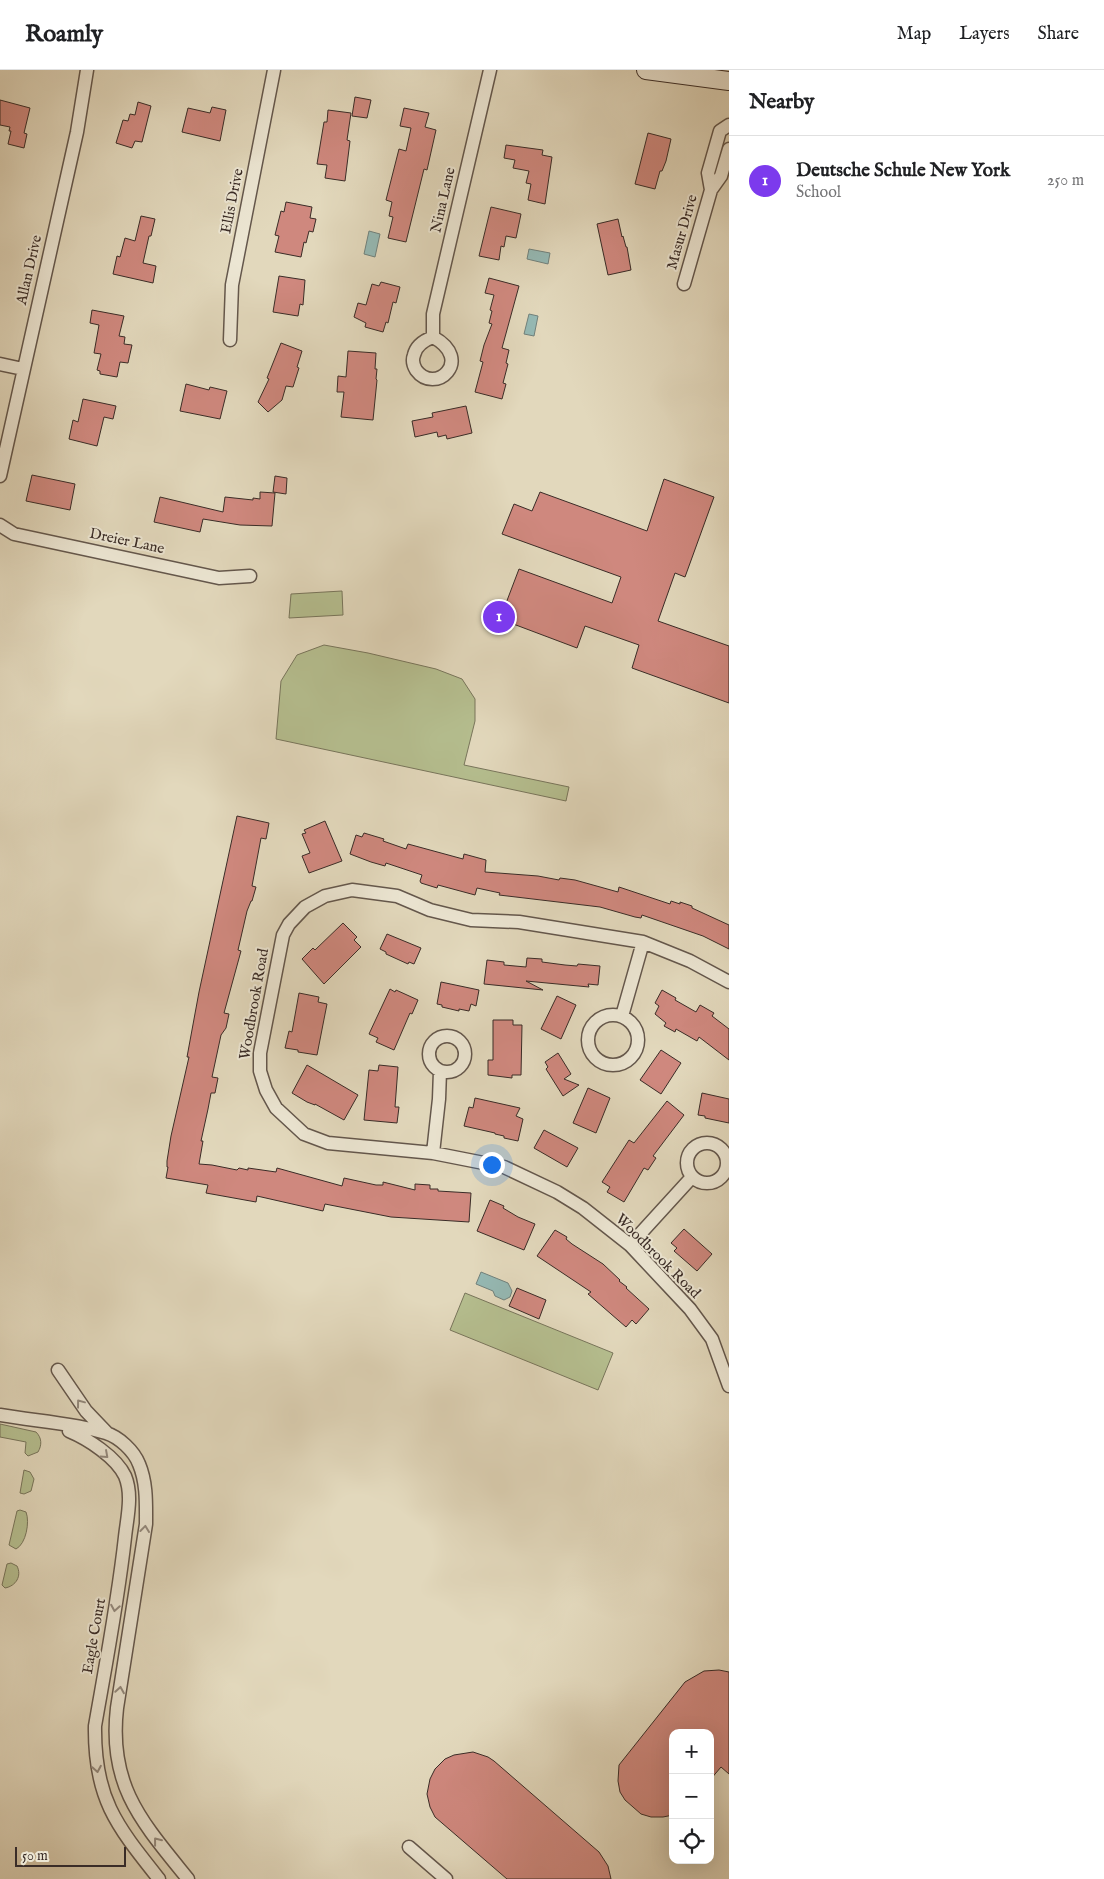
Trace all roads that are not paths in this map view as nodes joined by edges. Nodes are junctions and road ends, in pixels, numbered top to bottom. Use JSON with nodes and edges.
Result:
{"nodes":[{"id":1,"x":87,"y":70,"type":"edge"},
{"id":2,"x":274,"y":70,"type":"edge"},
{"id":3,"x":490,"y":70,"type":"edge"},
{"id":4,"x":646,"y":70,"type":"edge"},
{"id":5,"x":729,"y":82,"type":"edge"},
{"id":6,"x":729,"y":125,"type":"edge"},
{"id":7,"x":729,"y":148,"type":"edge"},
{"id":8,"x":711,"y":190,"type":"junction"},
{"id":9,"x":684,"y":284,"type":"dead end"},
{"id":10,"x":433,"y":337,"type":"dead end"},
{"id":11,"x":230,"y":340,"type":"dead end"},
{"id":12,"x":0,"y":364,"type":"edge"},
{"id":13,"x":23,"y":369,"type":"junction"},
{"id":14,"x":0,"y":476,"type":"edge"},
{"id":15,"x":0,"y":525,"type":"edge"},
{"id":16,"x":250,"y":576,"type":"dead end"},
{"id":17,"x":643,"y":942,"type":"junction"},
{"id":18,"x":729,"y":982,"type":"edge"},
{"id":19,"x":622,"y":1016,"type":"junction"},
{"id":20,"x":440,"y":1071,"type":"dead end"},
{"id":21,"x":433,"y":1153,"type":"junction"},
{"id":22,"x":692,"y":1177,"type":"dead end"},
{"id":23,"x":630,"y":1246,"type":"junction"},
{"id":24,"x":58,"y":1370,"type":"dead end"},
{"id":25,"x":729,"y":1386,"type":"edge"},
{"id":26,"x":0,"y":1415,"type":"edge"},
{"id":27,"x":49,"y":1422,"type":"junction"},
{"id":28,"x":107,"y":1433,"type":"junction"},
{"id":29,"x":409,"y":1848,"type":"dead end"},
{"id":30,"x":159,"y":1879,"type":"edge"},
{"id":31,"x":188,"y":1879,"type":"edge"},
{"id":32,"x":446,"y":1879,"type":"edge"}],
"edges":[{"from":1,"to":13,"type":"street","name":"Allan Drive"},
{"from":2,"to":11,"type":"street","name":"Ellis Drive"},
{"from":3,"to":10,"type":"street","name":"Nina Lane"},
{"from":4,"to":5,"type":"main road"},
{"from":6,"to":8,"type":"street","name":"Masur Drive"},
{"from":7,"to":8,"type":"street","name":"Masur Drive"},
{"from":8,"to":9,"type":"street","name":"Masur Drive"},
{"from":12,"to":13,"type":"street"},
{"from":13,"to":14,"type":"street","name":"Allan Drive"},
{"from":15,"to":16,"type":"street","name":"Dreier Lane"},
{"from":17,"to":18,"type":"street","name":"Woodbrook Road"},
{"from":17,"to":19,"type":"street"},
{"from":17,"to":21,"type":"street","name":"Woodbrook Road"},
{"from":19,"to":19,"type":"street"},
{"from":20,"to":21,"type":"street"},
{"from":21,"to":23,"type":"street","name":"Woodbrook Road"},
{"from":22,"to":23,"type":"street"},
{"from":23,"to":25,"type":"street","name":"Woodbrook Road"},
{"from":28,"to":24,"type":"street","name":"Eagle Court","one_way":true},
{"from":26,"to":27,"type":"street","name":"Eagle Court"},
{"from":27,"to":28,"type":"street","name":"Eagle Court"},
{"from":27,"to":30,"type":"street","name":"Eagle Court","one_way":true},
{"from":31,"to":28,"type":"street","name":"Eagle Court","one_way":true},
{"from":29,"to":32,"type":"street"}]}
